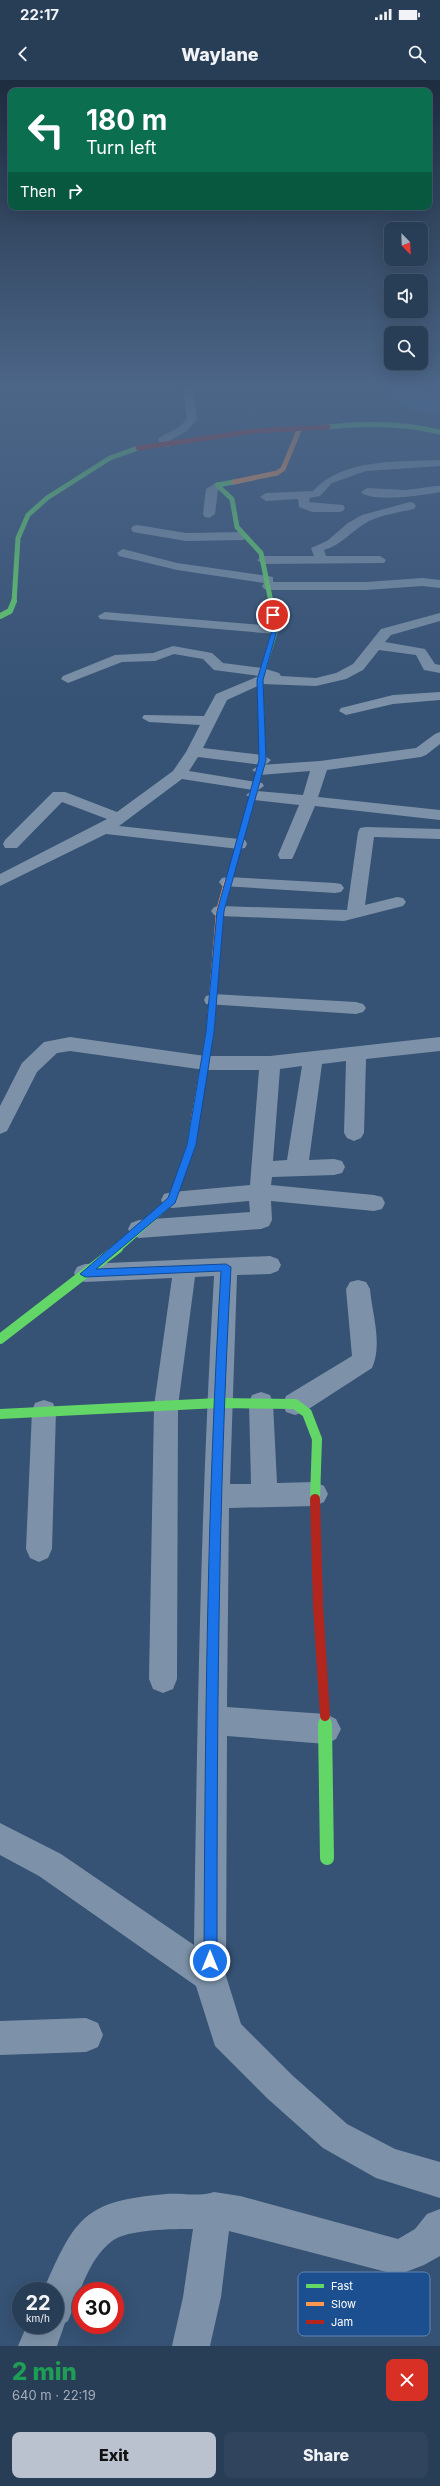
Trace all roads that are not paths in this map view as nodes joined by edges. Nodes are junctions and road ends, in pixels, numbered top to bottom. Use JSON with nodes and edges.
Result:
{"nodes":[{"id":1,"x":59,"y":492,"type":"edge"},
{"id":2,"x":212,"y":492,"type":"edge"},
{"id":3,"x":224,"y":492,"type":"edge"},
{"id":4,"x":318,"y":492,"type":"edge"},
{"id":5,"x":366,"y":492,"type":"dead end"},
{"id":6,"x":430,"y":492,"type":"edge"},
{"id":7,"x":304,"y":496,"type":"junction"},
{"id":8,"x":266,"y":497,"type":"dead end"},
{"id":9,"x":410,"y":506,"type":"dead end"},
{"id":10,"x":339,"y":508,"type":"dead end"},
{"id":11,"x":209,"y":514,"type":"dead end"},
{"id":12,"x":137,"y":529,"type":"dead end"},
{"id":13,"x":243,"y":536,"type":"junction"},
{"id":14,"x":123,"y":553,"type":"dead end"},
{"id":15,"x":263,"y":560,"type":"junction"},
{"id":16,"x":380,"y":560,"type":"dead end"},
{"id":17,"x":322,"y":561,"type":"junction"},
{"id":18,"x":268,"y":583,"type":"junction"},
{"id":19,"x":440,"y":584,"type":"edge"},
{"id":20,"x":0,"y":616,"type":"edge"},
{"id":21,"x":105,"y":616,"type":"dead end"},
{"id":22,"x":440,"y":617,"type":"edge"},
{"id":23,"x":274,"y":630,"type":"junction"},
{"id":24,"x":376,"y":645,"type":"junction"},
{"id":25,"x":440,"y":669,"type":"edge"},
{"id":26,"x":261,"y":676,"type":"junction"},
{"id":27,"x":68,"y":679,"type":"dead end"},
{"id":28,"x":440,"y":696,"type":"edge"},
{"id":29,"x":346,"y":711,"type":"dead end"},
{"id":30,"x":149,"y":718,"type":"dead end"},
{"id":31,"x":209,"y":722,"type":"junction"},
{"id":32,"x":440,"y":737,"type":"edge"},
{"id":33,"x":194,"y":752,"type":"junction"},
{"id":34,"x":420,"y":752,"type":"junction"},
{"id":35,"x":440,"y":756,"type":"edge"},
{"id":36,"x":261,"y":765,"type":"junction"},
{"id":37,"x":320,"y":766,"type":"junction"},
{"id":38,"x":179,"y":774,"type":"junction"},
{"id":39,"x":255,"y":791,"type":"junction"},
{"id":40,"x":309,"y":801,"type":"junction"},
{"id":41,"x":440,"y":815,"type":"edge"},
{"id":42,"x":119,"y":818,"type":"junction"},
{"id":43,"x":104,"y":829,"type":"junction"},
{"id":44,"x":440,"y":834,"type":"edge"},
{"id":45,"x":11,"y":844,"type":"dead end"},
{"id":46,"x":239,"y":844,"type":"junction"},
{"id":47,"x":286,"y":855,"type":"dead end"},
{"id":48,"x":0,"y":881,"type":"edge"},
{"id":49,"x":228,"y":882,"type":"junction"},
{"id":50,"x":335,"y":888,"type":"dead end"},
{"id":51,"x":397,"y":902,"type":"dead end"},
{"id":52,"x":220,"y":911,"type":"junction"},
{"id":53,"x":355,"y":913,"type":"junction"},
{"id":54,"x":213,"y":1000,"type":"junction"},
{"id":55,"x":356,"y":1008,"type":"dead end"},
{"id":56,"x":440,"y":1044,"type":"edge"},
{"id":57,"x":356,"y":1054,"type":"junction"},
{"id":58,"x":313,"y":1059,"type":"junction"},
{"id":59,"x":205,"y":1062,"type":"junction"},
{"id":60,"x":270,"y":1063,"type":"junction"},
{"id":61,"x":0,"y":1126,"type":"edge"},
{"id":62,"x":354,"y":1133,"type":"dead end"},
{"id":63,"x":334,"y":1167,"type":"dead end"},
{"id":64,"x":297,"y":1168,"type":"junction"},
{"id":65,"x":262,"y":1169,"type":"junction"},
{"id":66,"x":260,"y":1192,"type":"junction"},
{"id":67,"x":172,"y":1200,"type":"junction"},
{"id":68,"x":374,"y":1203,"type":"dead end"},
{"id":69,"x":139,"y":1229,"type":"junction"},
{"id":70,"x":270,"y":1265,"type":"dead end"},
{"id":71,"x":226,"y":1267,"type":"junction"},
{"id":72,"x":184,"y":1270,"type":"junction"},
{"id":73,"x":85,"y":1274,"type":"junction"},
{"id":74,"x":358,"y":1290,"type":"dead end"},
{"id":75,"x":1,"y":1337,"type":"edge"},
{"id":76,"x":218,"y":1403,"type":"junction"},
{"id":77,"x":261,"y":1403,"type":"junction"},
{"id":78,"x":296,"y":1404,"type":"junction"},
{"id":79,"x":166,"y":1406,"type":"junction"},
{"id":80,"x":44,"y":1411,"type":"junction"},
{"id":81,"x":0,"y":1414,"type":"edge"},
{"id":82,"x":315,"y":1494,"type":"junction"},
{"id":83,"x":264,"y":1495,"type":"junction"},
{"id":84,"x":216,"y":1496,"type":"junction"},
{"id":85,"x":39,"y":1549,"type":"dead end"},
{"id":86,"x":163,"y":1679,"type":"dead end"},
{"id":87,"x":211,"y":1720,"type":"junction"},
{"id":88,"x":326,"y":1729,"type":"junction"},
{"id":89,"x":0,"y":1838,"type":"edge"},
{"id":90,"x":327,"y":1858,"type":"dead end"},
{"id":91,"x":210,"y":1976,"type":"junction"},
{"id":92,"x":86,"y":2035,"type":"dead end"},
{"id":93,"x":0,"y":2038,"type":"edge"},
{"id":94,"x":440,"y":2180,"type":"edge"},
{"id":95,"x":214,"y":2210,"type":"junction"},
{"id":96,"x":440,"y":2227,"type":"edge"},
{"id":97,"x":64,"y":2287,"type":"edge"},
{"id":98,"x":43,"y":2334,"type":"edge"},
{"id":99,"x":37,"y":2346,"type":"edge"},
{"id":100,"x":191,"y":2346,"type":"edge"}],
"edges":[{"from":1,"to":20,"type":"street"},
{"from":2,"to":11,"type":"street"},
{"from":3,"to":13,"type":"street"},
{"from":4,"to":7,"type":"street"},
{"from":5,"to":6,"type":"street"},
{"from":7,"to":8,"type":"street"},
{"from":7,"to":10,"type":"street"},
{"from":9,"to":17,"type":"street"},
{"from":12,"to":13,"type":"street"},
{"from":13,"to":15,"type":"street"},
{"from":14,"to":18,"type":"street"},
{"from":15,"to":17,"type":"street"},
{"from":15,"to":18,"type":"street"},
{"from":16,"to":17,"type":"street"},
{"from":18,"to":19,"type":"street"},
{"from":18,"to":23,"type":"street"},
{"from":21,"to":23,"type":"street"},
{"from":22,"to":24,"type":"street"},
{"from":23,"to":26,"type":"street"},
{"from":24,"to":25,"type":"street"},
{"from":24,"to":26,"type":"street"},
{"from":26,"to":27,"type":"street"},
{"from":26,"to":31,"type":"street"},
{"from":26,"to":36,"type":"street"},
{"from":28,"to":29,"type":"street"},
{"from":30,"to":31,"type":"street"},
{"from":31,"to":33,"type":"street"},
{"from":32,"to":34,"type":"street"},
{"from":33,"to":36,"type":"street"},
{"from":33,"to":38,"type":"street"},
{"from":34,"to":35,"type":"street"},
{"from":34,"to":37,"type":"street"},
{"from":36,"to":37,"type":"street"},
{"from":36,"to":39,"type":"street"},
{"from":37,"to":40,"type":"street"},
{"from":38,"to":39,"type":"street"},
{"from":38,"to":42,"type":"street"},
{"from":39,"to":40,"type":"street"},
{"from":39,"to":46,"type":"street"},
{"from":40,"to":41,"type":"street"},
{"from":40,"to":47,"type":"street"},
{"from":42,"to":43,"type":"street"},
{"from":42,"to":45,"type":"street"},
{"from":43,"to":46,"type":"street"},
{"from":43,"to":48,"type":"street"},
{"from":44,"to":53,"type":"street"},
{"from":46,"to":49,"type":"street"},
{"from":49,"to":50,"type":"street"},
{"from":49,"to":52,"type":"street"},
{"from":51,"to":53,"type":"street"},
{"from":52,"to":53,"type":"street"},
{"from":52,"to":54,"type":"street"},
{"from":54,"to":55,"type":"street"},
{"from":54,"to":59,"type":"street"},
{"from":56,"to":57,"type":"street"},
{"from":57,"to":58,"type":"street"},
{"from":57,"to":62,"type":"street"},
{"from":58,"to":60,"type":"street"},
{"from":58,"to":64,"type":"street"},
{"from":59,"to":60,"type":"street"},
{"from":59,"to":61,"type":"street"},
{"from":59,"to":67,"type":"street"},
{"from":60,"to":65,"type":"street"},
{"from":63,"to":64,"type":"street"},
{"from":64,"to":65,"type":"street"},
{"from":65,"to":66,"type":"street"},
{"from":66,"to":67,"type":"street"},
{"from":66,"to":68,"type":"street"},
{"from":66,"to":69,"type":"street"},
{"from":67,"to":69,"type":"street"},
{"from":69,"to":73,"type":"street"},
{"from":70,"to":71,"type":"street"},
{"from":71,"to":72,"type":"street"},
{"from":71,"to":76,"type":"street"},
{"from":72,"to":73,"type":"street"},
{"from":72,"to":79,"type":"street"},
{"from":73,"to":75,"type":"street"},
{"from":74,"to":78,"type":"street"},
{"from":76,"to":77,"type":"street"},
{"from":76,"to":79,"type":"street"},
{"from":76,"to":84,"type":"street"},
{"from":77,"to":78,"type":"street"},
{"from":77,"to":83,"type":"street"},
{"from":78,"to":82,"type":"street"},
{"from":79,"to":80,"type":"street"},
{"from":79,"to":86,"type":"street"},
{"from":80,"to":81,"type":"street"},
{"from":80,"to":85,"type":"street"},
{"from":82,"to":83,"type":"street"},
{"from":82,"to":88,"type":"street"},
{"from":83,"to":84,"type":"street"},
{"from":84,"to":87,"type":"street"},
{"from":87,"to":88,"type":"street"},
{"from":87,"to":91,"type":"street"},
{"from":88,"to":90,"type":"street"},
{"from":89,"to":91,"type":"street"},
{"from":91,"to":94,"type":"street"},
{"from":92,"to":93,"type":"street"},
{"from":95,"to":96,"type":"street"},
{"from":95,"to":97,"type":"street"},
{"from":95,"to":100,"type":"street"},
{"from":98,"to":99,"type":"street"}]}
